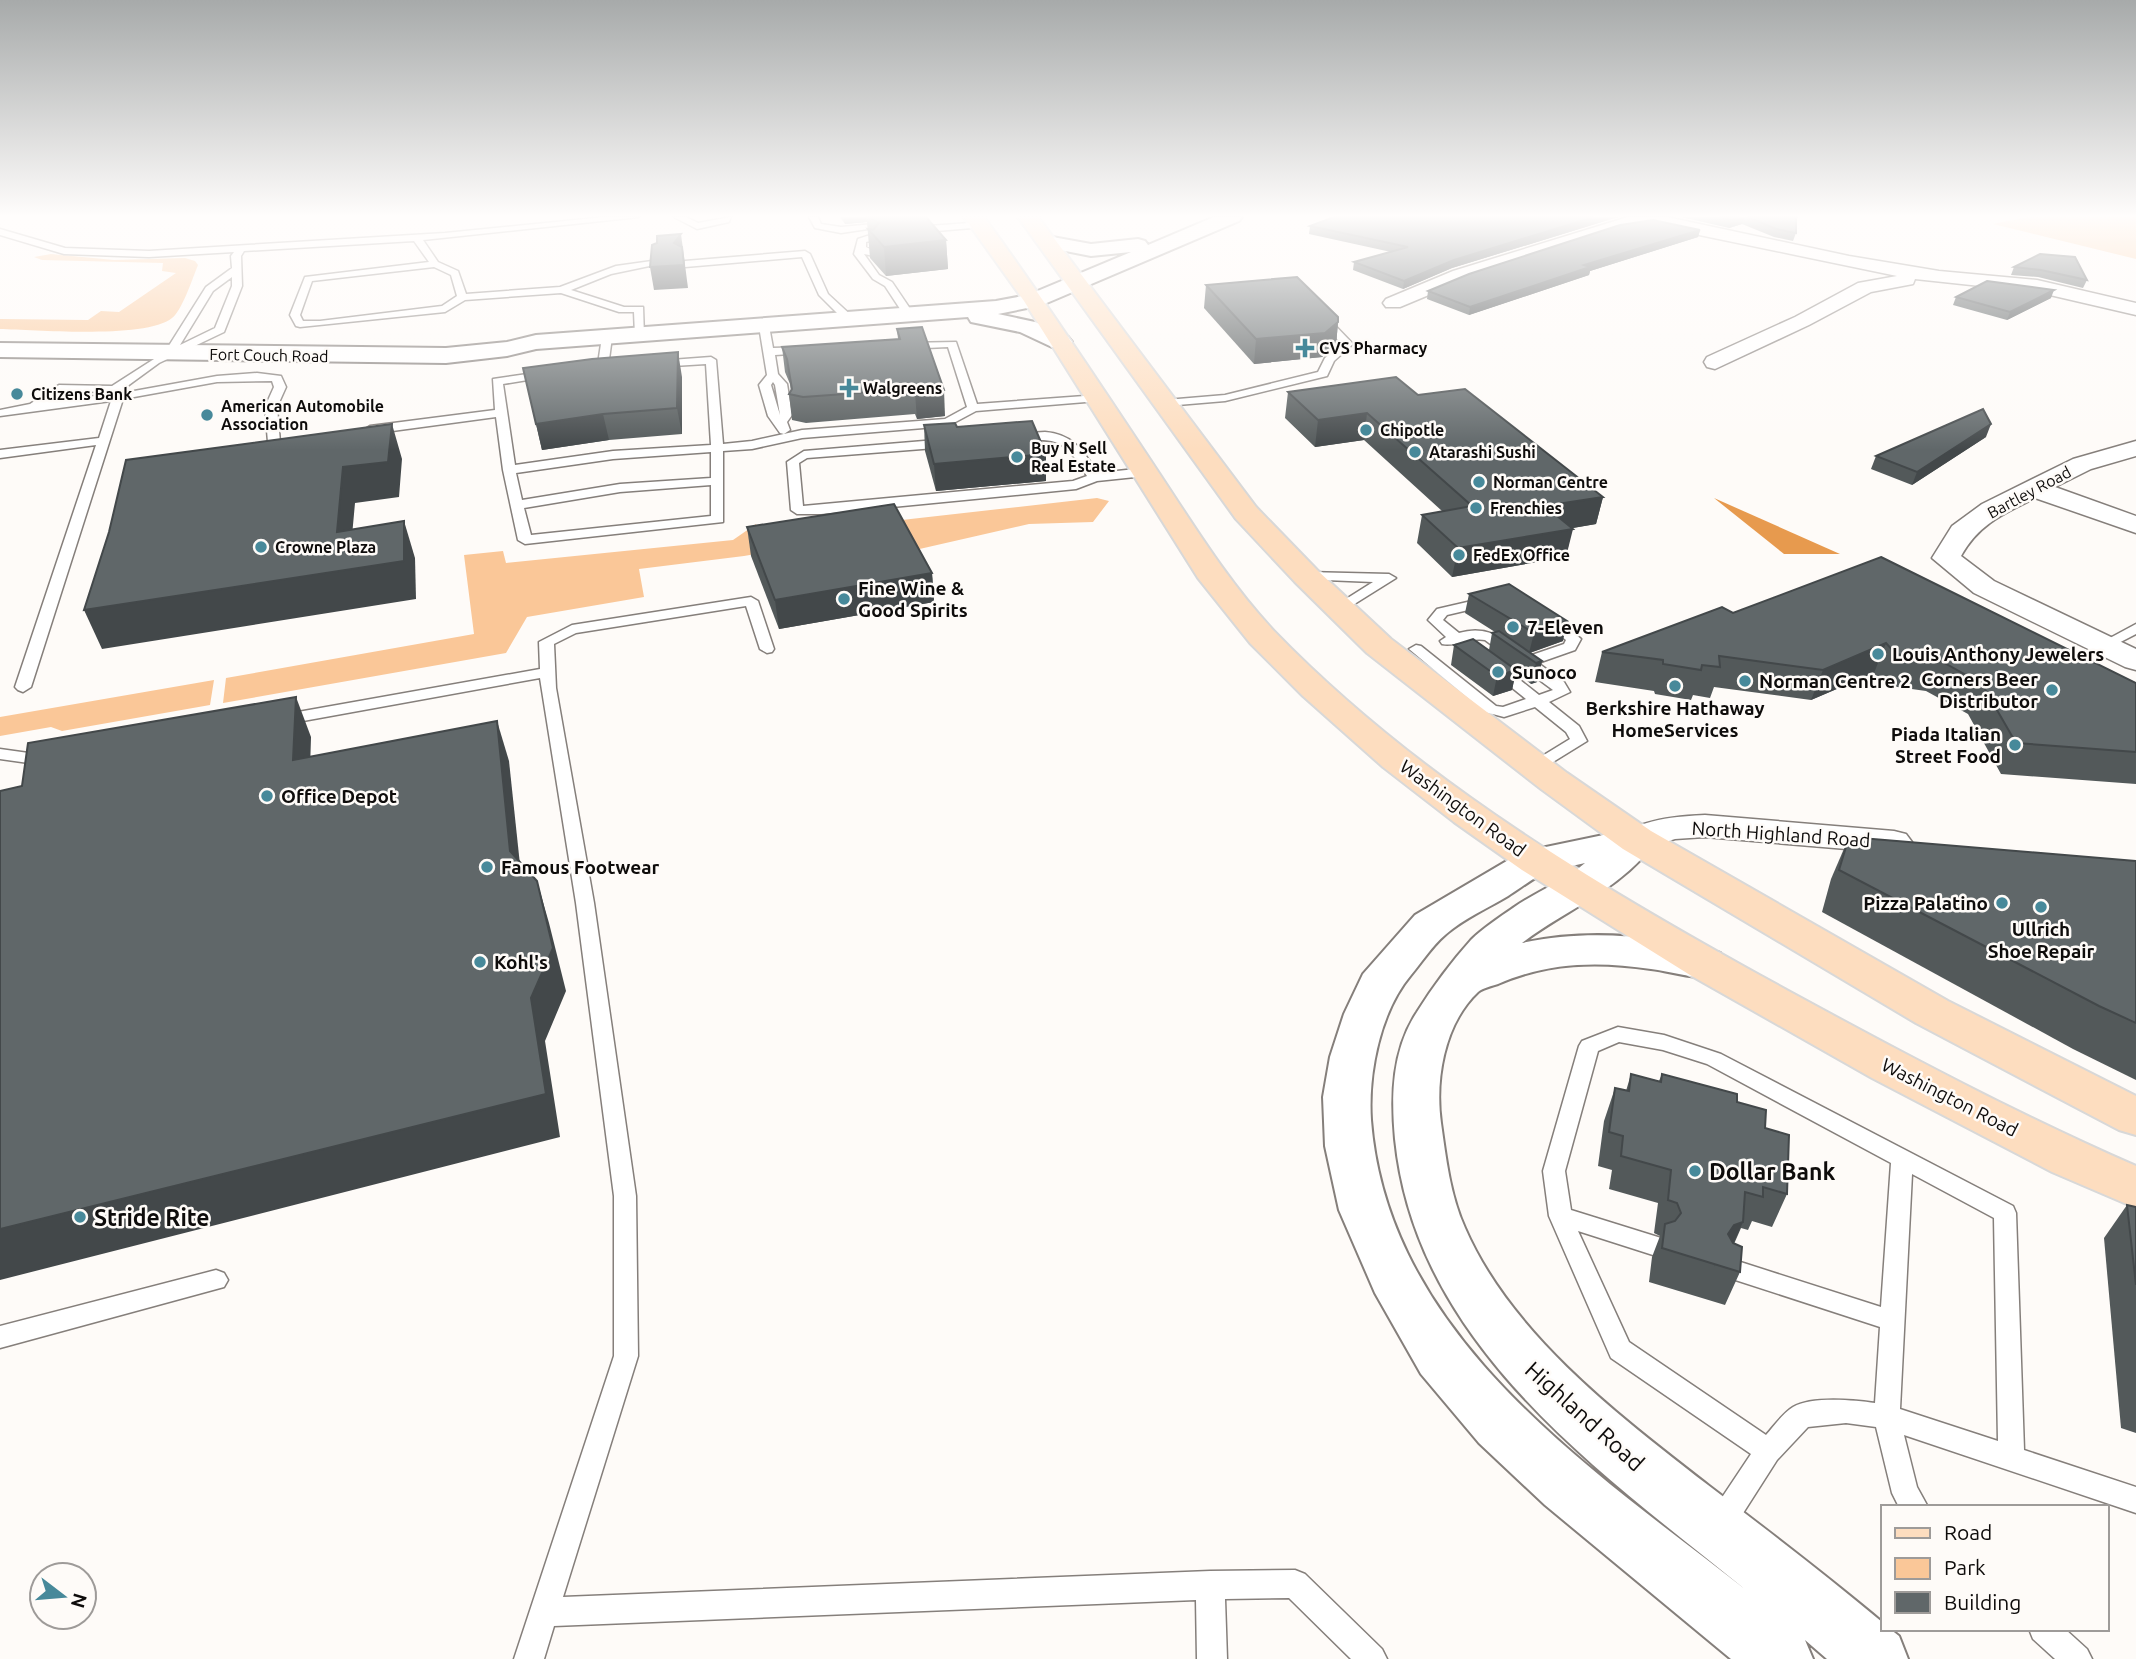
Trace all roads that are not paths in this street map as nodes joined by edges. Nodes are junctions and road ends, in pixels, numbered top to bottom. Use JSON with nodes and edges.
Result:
{"nodes":[{"id":1,"x":206,"y":294,"type":"edge"},
{"id":2,"x":234,"y":294,"type":"edge"},
{"id":3,"x":303,"y":294,"type":"edge"},
{"id":4,"x":499,"y":294,"type":"edge"},
{"id":5,"x":575,"y":294,"type":"edge"},
{"id":6,"x":824,"y":294,"type":"edge"},
{"id":7,"x":898,"y":294,"type":"edge"},
{"id":8,"x":1030,"y":294,"type":"edge"},
{"id":9,"x":1048,"y":294,"type":"edge"},
{"id":10,"x":1085,"y":294,"type":"edge"},
{"id":11,"x":1413,"y":294,"type":"edge"},
{"id":12,"x":1851,"y":294,"type":"edge"},
{"id":13,"x":2073,"y":294,"type":"edge"},
{"id":14,"x":462,"y":297,"type":"joint"},
{"id":15,"x":1034,"y":300,"type":"junction"},
{"id":16,"x":1392,"y":303,"type":"dead end"},
{"id":17,"x":1311,"y":307,"type":"edge"},
{"id":18,"x":2136,"y":309,"type":"edge"},
{"id":19,"x":942,"y":313,"type":"junction"},
{"id":20,"x":910,"y":316,"type":"junction"},
{"id":21,"x":850,"y":320,"type":"junction"},
{"id":22,"x":764,"y":326,"type":"junction"},
{"id":23,"x":0,"y":334,"type":"edge"},
{"id":24,"x":640,"y":335,"type":"junction"},
{"id":25,"x":209,"y":337,"type":"junction"},
{"id":26,"x":607,"y":337,"type":"junction"},
{"id":27,"x":536,"y":342,"type":"junction"},
{"id":28,"x":1060,"y":342,"type":"junction"},
{"id":29,"x":176,"y":345,"type":"junction"},
{"id":30,"x":888,"y":346,"type":"edge"},
{"id":31,"x":821,"y":349,"type":"edge"},
{"id":32,"x":0,"y":350,"type":"edge"},
{"id":33,"x":768,"y":352,"type":"junction"},
{"id":34,"x":1715,"y":362,"type":"dead end"},
{"id":35,"x":643,"y":365,"type":"edge"},
{"id":36,"x":117,"y":393,"type":"junction"},
{"id":37,"x":1098,"y":398,"type":"junction"},
{"id":38,"x":1166,"y":403,"type":"junction"},
{"id":39,"x":33,"y":407,"type":"junction"},
{"id":40,"x":973,"y":408,"type":"junction"},
{"id":41,"x":3,"y":410,"type":"edge"},
{"id":42,"x":502,"y":413,"type":"junction"},
{"id":43,"x":354,"y":432,"type":"edge"},
{"id":44,"x":802,"y":434,"type":"junction"},
{"id":45,"x":787,"y":436,"type":"junction"},
{"id":46,"x":995,"y":439,"type":"edge"},
{"id":47,"x":103,"y":440,"type":"junction"},
{"id":48,"x":287,"y":441,"type":"edge"},
{"id":49,"x":968,"y":442,"type":"edge"},
{"id":50,"x":2136,"y":447,"type":"edge"},
{"id":51,"x":716,"y":448,"type":"junction"},
{"id":52,"x":0,"y":454,"type":"edge"},
{"id":53,"x":804,"y":455,"type":"junction"},
{"id":54,"x":509,"y":470,"type":"junction"},
{"id":55,"x":1145,"y":472,"type":"junction"},
{"id":56,"x":1094,"y":477,"type":"junction"},
{"id":57,"x":718,"y":481,"type":"junction"},
{"id":58,"x":2034,"y":488,"type":"junction"},
{"id":59,"x":516,"y":505,"type":"junction"},
{"id":60,"x":2136,"y":525,"type":"edge"},
{"id":61,"x":1306,"y":576,"type":"junction"},
{"id":62,"x":1508,"y":596,"type":"edge"},
{"id":63,"x":1531,"y":606,"type":"edge"},
{"id":64,"x":1340,"y":609,"type":"junction"},
{"id":65,"x":2136,"y":628,"type":"edge"},
{"id":66,"x":1451,"y":639,"type":"junction"},
{"id":67,"x":2104,"y":645,"type":"junction"},
{"id":68,"x":767,"y":649,"type":"dead end"},
{"id":69,"x":1404,"y":652,"type":"junction"},
{"id":70,"x":2136,"y":661,"type":"edge"},
{"id":71,"x":1527,"y":662,"type":"junction"},
{"id":72,"x":546,"y":672,"type":"junction"},
{"id":73,"x":23,"y":687,"type":"dead end"},
{"id":74,"x":1541,"y":701,"type":"junction"},
{"id":75,"x":267,"y":722,"type":"edge"},
{"id":76,"x":0,"y":754,"type":"edge"},
{"id":77,"x":69,"y":758,"type":"edge"},
{"id":78,"x":1534,"y":766,"type":"junction"},
{"id":79,"x":1637,"y":840,"type":"junction"},
{"id":80,"x":1932,"y":845,"type":"edge"},
{"id":81,"x":1536,"y":861,"type":"junction"},
{"id":82,"x":1580,"y":889,"type":"junction"},
{"id":83,"x":1705,"y":964,"type":"junction"},
{"id":84,"x":1463,"y":982,"type":"junction"},
{"id":85,"x":2136,"y":1117,"type":"edge"},
{"id":86,"x":1902,"y":1158,"type":"junction"},
{"id":87,"x":2136,"y":1188,"type":"edge"},
{"id":88,"x":1560,"y":1216,"type":"junction"},
{"id":89,"x":1653,"y":1244,"type":"dead end"},
{"id":90,"x":1728,"y":1268,"type":"edge"},
{"id":91,"x":216,"y":1279,"type":"dead end"},
{"id":92,"x":1893,"y":1321,"type":"junction"},
{"id":93,"x":0,"y":1337,"type":"edge"},
{"id":94,"x":1887,"y":1418,"type":"junction"},
{"id":95,"x":1768,"y":1451,"type":"junction"},
{"id":96,"x":2011,"y":1458,"type":"junction"},
{"id":97,"x":2136,"y":1500,"type":"edge"},
{"id":98,"x":1914,"y":1505,"type":"edge"},
{"id":99,"x":1701,"y":1553,"type":"junction"},
{"id":100,"x":1210,"y":1585,"type":"junction"},
{"id":101,"x":544,"y":1612,"type":"junction"},
{"id":102,"x":2045,"y":1631,"type":"edge"},
{"id":103,"x":529,"y":1659,"type":"edge"},
{"id":104,"x":1212,"y":1659,"type":"edge"},
{"id":105,"x":1372,"y":1659,"type":"edge"},
{"id":106,"x":1781,"y":1659,"type":"edge"},
{"id":107,"x":1876,"y":1659,"type":"edge"},
{"id":108,"x":2077,"y":1659,"type":"edge"}],
"edges":[{"from":1,"to":29,"type":"lane"},
{"from":2,"to":25,"type":"lane"},
{"from":3,"to":14,"type":"lane"},
{"from":4,"to":14,"type":"lane"},
{"from":5,"to":24,"type":"lane"},
{"from":6,"to":21,"type":"lane"},
{"from":7,"to":20,"type":"lane"},
{"from":8,"to":15,"type":"main road","name":"Washington Road"},
{"from":9,"to":15,"type":"street","name":"Fort Couch Road"},
{"from":10,"to":38,"type":"main road"},
{"from":11,"to":16,"type":"street"},
{"from":12,"to":34,"type":"street"},
{"from":13,"to":18,"type":"street"},
{"from":15,"to":19,"type":"street","name":"Fort Couch Road"},
{"from":15,"to":28,"type":"main road","name":"Washington Road"},
{"from":17,"to":38,"type":"lane"},
{"from":19,"to":20,"type":"street","name":"Fort Couch Road"},
{"from":19,"to":28,"type":"street"},
{"from":20,"to":21,"type":"street","name":"Fort Couch Road"},
{"from":21,"to":22,"type":"street","name":"Fort Couch Road"},
{"from":22,"to":24,"type":"street","name":"Fort Couch Road"},
{"from":22,"to":33,"type":"lane"},
{"from":23,"to":29,"type":"street","name":"Fort Couch Road"},
{"from":24,"to":26,"type":"street","name":"Fort Couch Road"},
{"from":25,"to":27,"type":"street","name":"Fort Couch Road"},
{"from":25,"to":29,"type":"street","name":"Fort Couch Road"},
{"from":26,"to":27,"type":"street","name":"Fort Couch Road"},
{"from":26,"to":42,"type":"lane"},
{"from":27,"to":29,"type":"street","name":"Fort Couch Road"},
{"from":28,"to":37,"type":"main road","name":"Washington Road"},
{"from":29,"to":32,"type":"street","name":"Fort Couch Road"},
{"from":29,"to":36,"type":"lane"},
{"from":30,"to":40,"type":"lane"},
{"from":31,"to":33,"type":"lane"},
{"from":33,"to":45,"type":"lane"},
{"from":35,"to":51,"type":"lane"},
{"from":36,"to":39,"type":"lane"},
{"from":36,"to":39,"type":"lane"},
{"from":36,"to":47,"type":"lane"},
{"from":36,"to":48,"type":"lane"},
{"from":37,"to":40,"type":"lane"},
{"from":37,"to":55,"type":"main road","name":"Washington Road"},
{"from":38,"to":61,"type":"main road"},
{"from":39,"to":41,"type":"lane"},
{"from":40,"to":44,"type":"lane"},
{"from":42,"to":43,"type":"lane"},
{"from":42,"to":54,"type":"lane"},
{"from":44,"to":45,"type":"lane"},
{"from":44,"to":53,"type":"lane"},
{"from":45,"to":51,"type":"lane"},
{"from":46,"to":56,"type":"lane"},
{"from":47,"to":52,"type":"lane"},
{"from":47,"to":73,"type":"lane"},
{"from":49,"to":53,"type":"lane"},
{"from":50,"to":58,"type":"street","name":"Bartley Road"},
{"from":51,"to":54,"type":"lane"},
{"from":51,"to":57,"type":"lane"},
{"from":53,"to":56,"type":"lane"},
{"from":54,"to":59,"type":"lane"},
{"from":55,"to":56,"type":"lane"},
{"from":55,"to":81,"type":"main road","name":"Washington Road"},
{"from":57,"to":59,"type":"lane"},
{"from":57,"to":59,"type":"lane"},
{"from":58,"to":60,"type":"street"},
{"from":58,"to":67,"type":"street","name":"Bartley Road"},
{"from":61,"to":64,"type":"main road"},
{"from":61,"to":64,"type":"lane"},
{"from":62,"to":66,"type":"lane"},
{"from":63,"to":71,"type":"lane"},
{"from":64,"to":69,"type":"main road"},
{"from":65,"to":67,"type":"lane"},
{"from":66,"to":69,"type":"lane"},
{"from":66,"to":71,"type":"lane"},
{"from":66,"to":74,"type":"lane"},
{"from":67,"to":70,"type":"street","name":"Bartley Road"},
{"from":68,"to":72,"type":"lane"},
{"from":69,"to":74,"type":"lane"},
{"from":69,"to":78,"type":"main road"},
{"from":71,"to":74,"type":"lane"},
{"from":72,"to":75,"type":"lane"},
{"from":72,"to":101,"type":"lane"},
{"from":74,"to":78,"type":"lane"},
{"from":76,"to":77,"type":"lane"},
{"from":78,"to":79,"type":"main road"},
{"from":79,"to":80,"type":"street","name":"North Highland Road"},
{"from":79,"to":81,"type":"street","name":"Highland Road"},
{"from":79,"to":82,"type":"street","name":"Highland Road"},
{"from":79,"to":85,"type":"main road"},
{"from":81,"to":82,"type":"main road","name":"Washington Road"},
{"from":81,"to":99,"type":"street","name":"Highland Road"},
{"from":82,"to":83,"type":"main road","name":"Washington Road"},
{"from":82,"to":84,"type":"street","name":"Highland Road"},
{"from":83,"to":84,"type":"street"},
{"from":83,"to":87,"type":"main road","name":"Washington Road"},
{"from":84,"to":99,"type":"street","name":"Highland Road"},
{"from":86,"to":88,"type":"lane"},
{"from":86,"to":92,"type":"lane"},
{"from":86,"to":96,"type":"lane"},
{"from":88,"to":89,"type":"lane"},
{"from":88,"to":95,"type":"lane"},
{"from":90,"to":92,"type":"lane"},
{"from":91,"to":93,"type":"lane"},
{"from":92,"to":94,"type":"lane"},
{"from":94,"to":95,"type":"lane"},
{"from":94,"to":96,"type":"lane"},
{"from":94,"to":98,"type":"lane"},
{"from":95,"to":99,"type":"lane"},
{"from":96,"to":97,"type":"lane"},
{"from":99,"to":106,"type":"street","name":"Highland Road"},
{"from":99,"to":107,"type":"street","name":"Highland Road"},
{"from":100,"to":101,"type":"lane"},
{"from":100,"to":104,"type":"lane"},
{"from":100,"to":105,"type":"lane"},
{"from":101,"to":103,"type":"lane"},
{"from":102,"to":108,"type":"lane"}]}
